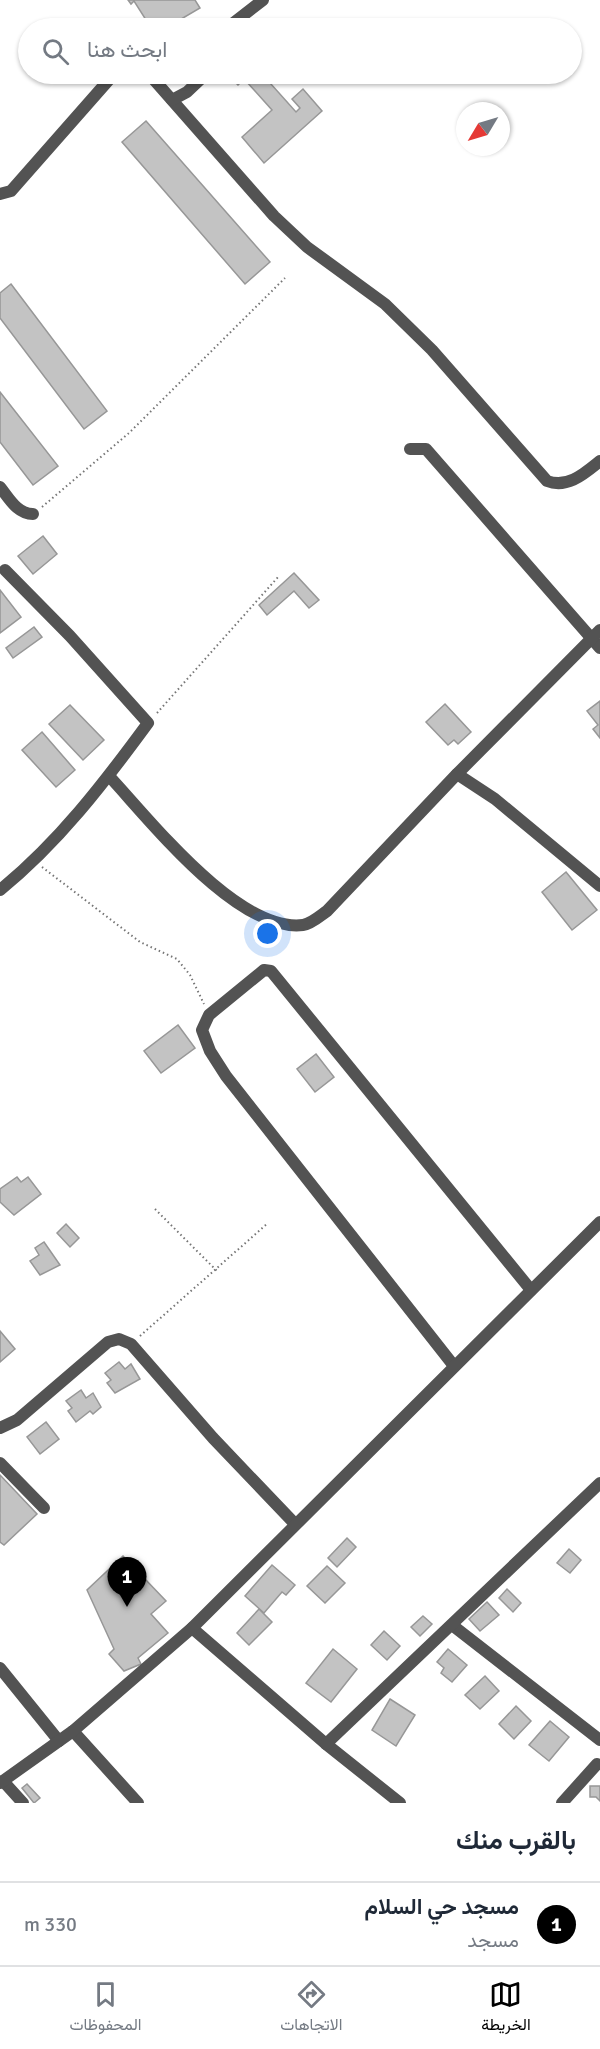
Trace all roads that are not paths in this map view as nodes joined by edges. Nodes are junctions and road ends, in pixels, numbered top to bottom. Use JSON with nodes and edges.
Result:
{"nodes":[{"id":1,"x":263,"y":0,"type":"edge"},
{"id":2,"x":240,"y":18,"type":"edge"},
{"id":3,"x":105,"y":84,"type":"edge"},
{"id":4,"x":158,"y":84,"type":"edge"},
{"id":5,"x":195,"y":84,"type":"edge"},
{"id":6,"x":172,"y":100,"type":"junction"},
{"id":7,"x":0,"y":194,"type":"edge"},
{"id":8,"x":410,"y":449,"type":"dead end"},
{"id":9,"x":600,"y":461,"type":"edge"},
{"id":10,"x":0,"y":487,"type":"edge"},
{"id":11,"x":33,"y":514,"type":"road end"},
{"id":12,"x":5,"y":570,"type":"dead end"},
{"id":13,"x":597,"y":639,"type":"edge"},
{"id":14,"x":457,"y":774,"type":"junction"},
{"id":15,"x":109,"y":776,"type":"junction"},
{"id":16,"x":600,"y":886,"type":"edge"},
{"id":17,"x":0,"y":890,"type":"edge"},
{"id":18,"x":600,"y":1222,"type":"edge"},
{"id":19,"x":531,"y":1290,"type":"junction"},
{"id":20,"x":454,"y":1366,"type":"junction"},
{"id":21,"x":0,"y":1428,"type":"edge"},
{"id":22,"x":0,"y":1463,"type":"edge"},
{"id":23,"x":600,"y":1483,"type":"edge"},
{"id":24,"x":44,"y":1508,"type":"dead end"},
{"id":25,"x":295,"y":1524,"type":"junction"},
{"id":26,"x":452,"y":1625,"type":"junction"},
{"id":27,"x":192,"y":1628,"type":"junction"},
{"id":28,"x":0,"y":1668,"type":"edge"},
{"id":29,"x":73,"y":1731,"type":"junction"},
{"id":30,"x":600,"y":1740,"type":"edge"},
{"id":31,"x":59,"y":1741,"type":"junction"},
{"id":32,"x":326,"y":1744,"type":"junction"},
{"id":33,"x":597,"y":1764,"type":"dead end"},
{"id":34,"x":2,"y":1782,"type":"edge"},
{"id":35,"x":23,"y":1803,"type":"edge"},
{"id":36,"x":138,"y":1803,"type":"edge"},
{"id":37,"x":400,"y":1803,"type":"edge"},
{"id":38,"x":562,"y":1803,"type":"edge"}],
"edges":[{"from":1,"to":2,"type":"street"},
{"from":3,"to":7,"type":"street"},
{"from":4,"to":6,"type":"street"},
{"from":5,"to":6,"type":"street"},
{"from":6,"to":9,"type":"street"},
{"from":8,"to":13,"type":"street"},
{"from":10,"to":11,"type":"street"},
{"from":12,"to":15,"type":"street"},
{"from":13,"to":14,"type":"street"},
{"from":14,"to":15,"type":"street"},
{"from":14,"to":16,"type":"street"},
{"from":15,"to":17,"type":"street"},
{"from":18,"to":19,"type":"street"},
{"from":19,"to":20,"type":"street"},
{"from":19,"to":20,"type":"street"},
{"from":20,"to":25,"type":"street"},
{"from":21,"to":25,"type":"street"},
{"from":22,"to":24,"type":"street"},
{"from":23,"to":26,"type":"street"},
{"from":25,"to":27,"type":"street"},
{"from":26,"to":30,"type":"street"},
{"from":26,"to":32,"type":"street"},
{"from":27,"to":29,"type":"street"},
{"from":27,"to":32,"type":"street"},
{"from":28,"to":31,"type":"street"},
{"from":29,"to":31,"type":"street"},
{"from":29,"to":36,"type":"street"},
{"from":31,"to":34,"type":"street"},
{"from":32,"to":37,"type":"street"},
{"from":33,"to":38,"type":"street"},
{"from":34,"to":35,"type":"street"}]}
